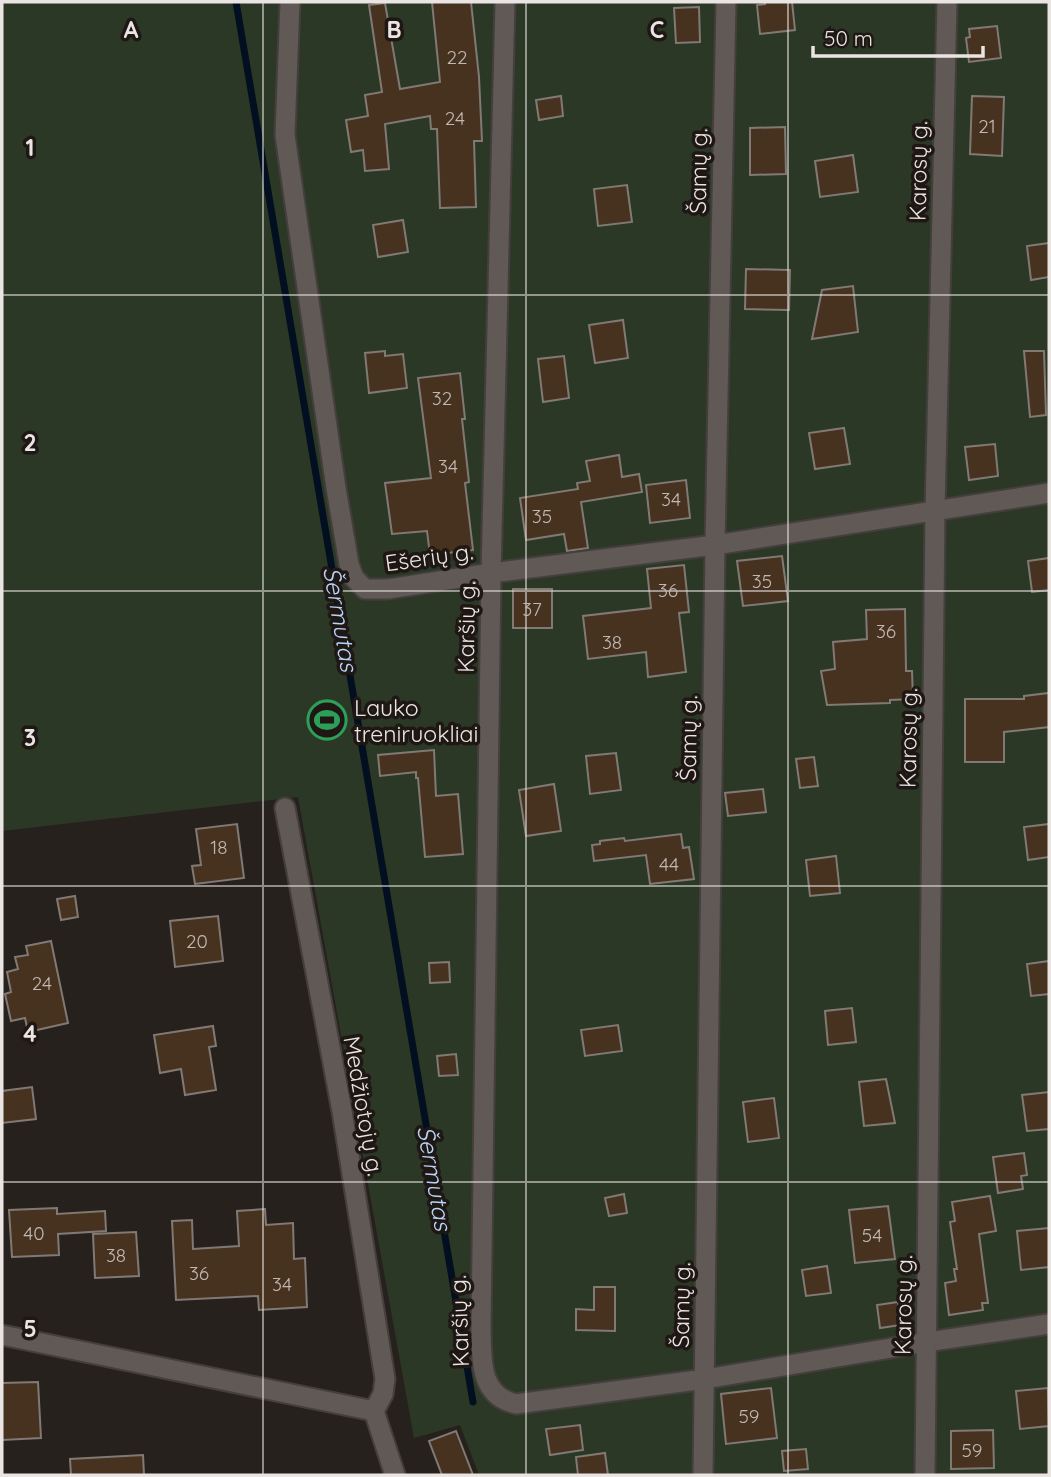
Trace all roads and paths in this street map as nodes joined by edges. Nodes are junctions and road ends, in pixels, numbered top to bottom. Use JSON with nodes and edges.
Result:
{"nodes":[{"id":1,"x":290,"y":2,"type":"edge"},
{"id":2,"x":505,"y":2,"type":"edge"},
{"id":3,"x":726,"y":2,"type":"edge"},
{"id":4,"x":947,"y":2,"type":"edge"},
{"id":5,"x":1049,"y":493,"type":"edge"},
{"id":6,"x":935,"y":510,"type":"junction"},
{"id":7,"x":716,"y":545,"type":"junction"},
{"id":8,"x":491,"y":573,"type":"junction"},
{"id":9,"x":285,"y":808,"type":"dead end"},
{"id":10,"x":1049,"y":1324,"type":"edge"},
{"id":11,"x":2,"y":1335,"type":"edge"},
{"id":12,"x":927,"y":1342,"type":"junction"},
{"id":13,"x":705,"y":1380,"type":"junction"},
{"id":14,"x":374,"y":1410,"type":"junction"},
{"id":15,"x":395,"y":1475,"type":"edge"},
{"id":16,"x":703,"y":1475,"type":"edge"},
{"id":17,"x":925,"y":1475,"type":"edge"}],
"edges":[{"from":1,"to":8,"type":"street","name":"Ešerių g."},
{"from":2,"to":8,"type":"street","name":"Karšių g."},
{"from":3,"to":7,"type":"street","name":"Šamų g."},
{"from":4,"to":6,"type":"street","name":"Karosų g."},
{"from":5,"to":6,"type":"street","name":"Ešerių g."},
{"from":6,"to":7,"type":"street","name":"Ešerių g."},
{"from":6,"to":12,"type":"street","name":"Karosų g."},
{"from":7,"to":8,"type":"street","name":"Ešerių g."},
{"from":7,"to":13,"type":"street","name":"Šamų g."},
{"from":8,"to":13,"type":"street","name":"Karšių g."},
{"from":9,"to":14,"type":"street","name":"Medžiotojų g."},
{"from":10,"to":12,"type":"street"},
{"from":11,"to":14,"type":"street"},
{"from":12,"to":13,"type":"street"},
{"from":12,"to":17,"type":"street","name":"Karosų g."},
{"from":13,"to":16,"type":"street","name":"Šamų g."},
{"from":14,"to":15,"type":"street"}]}
